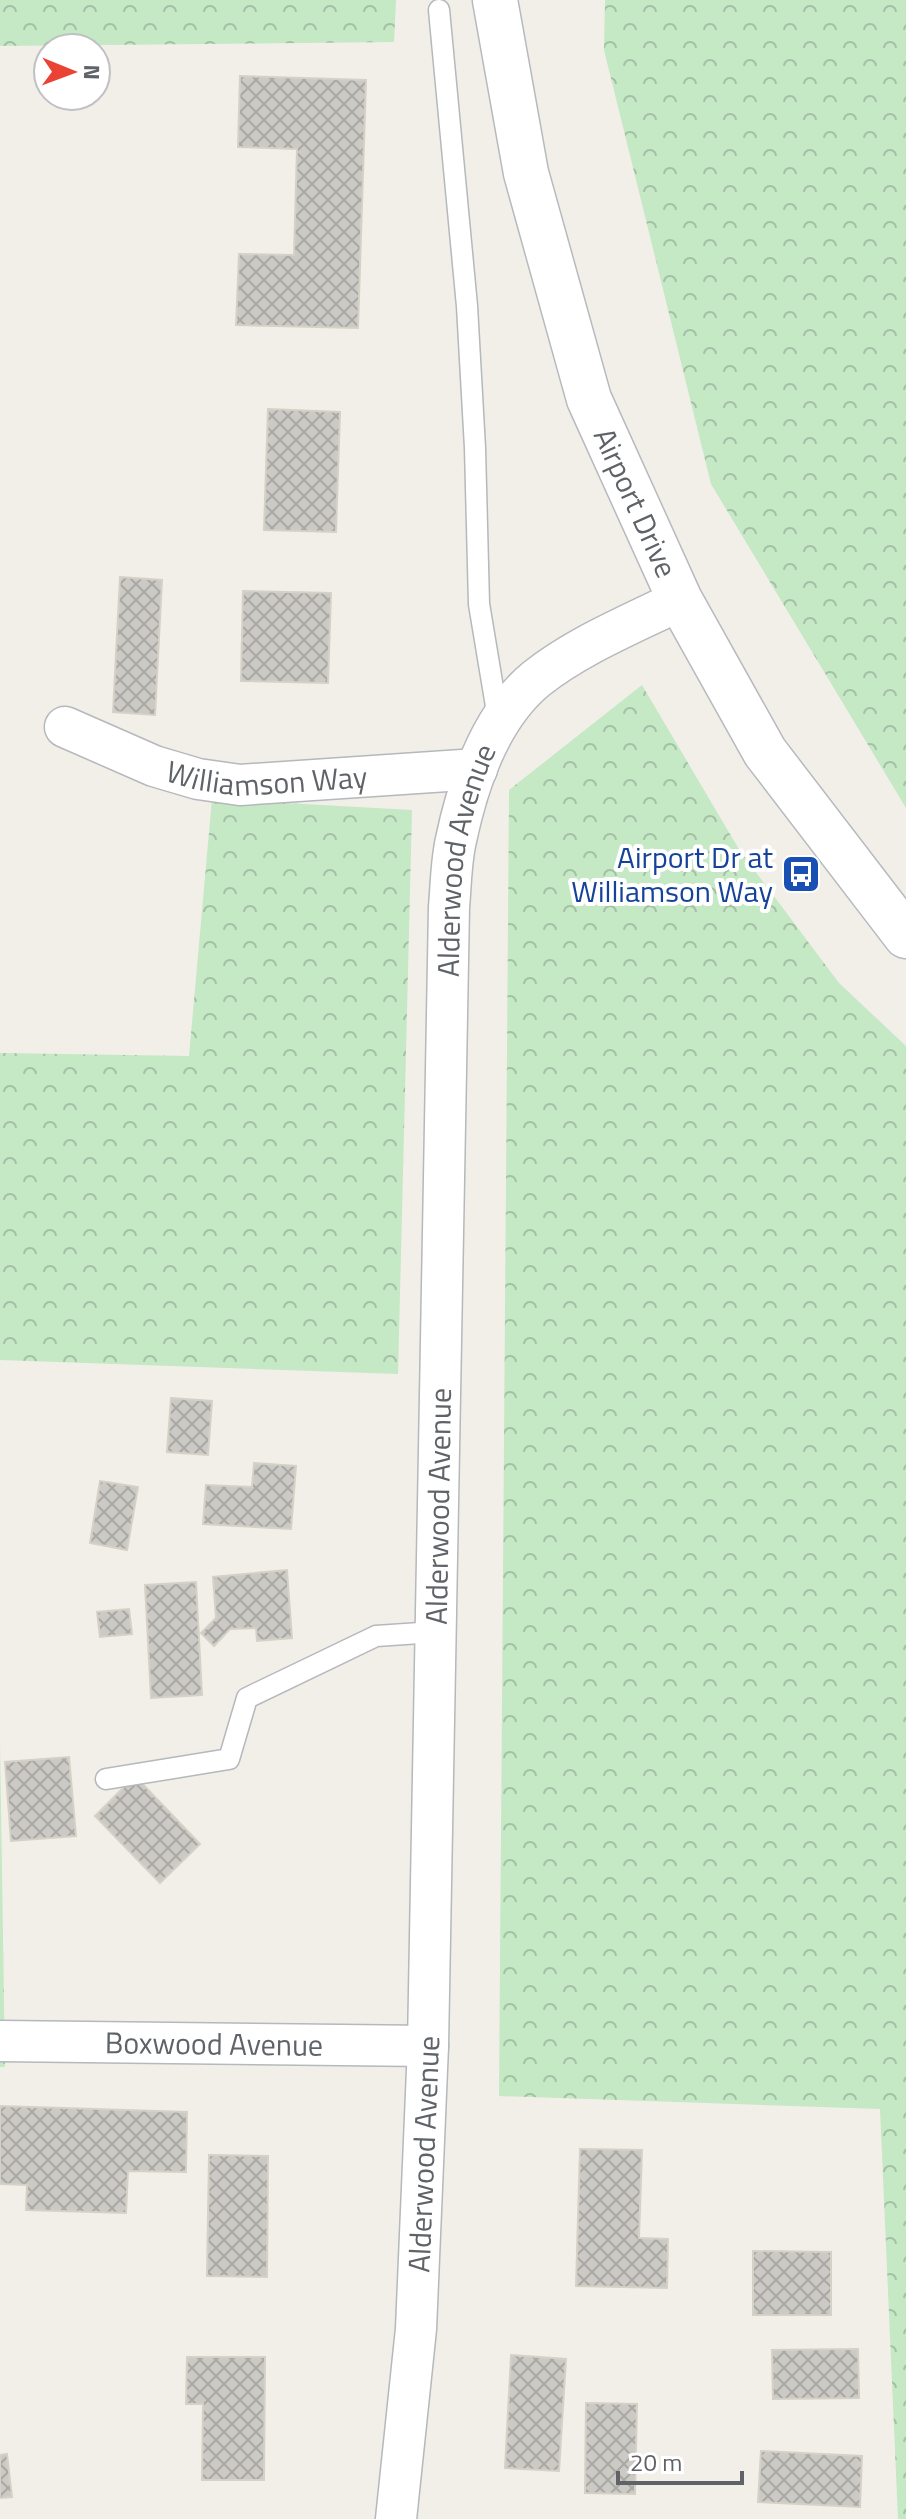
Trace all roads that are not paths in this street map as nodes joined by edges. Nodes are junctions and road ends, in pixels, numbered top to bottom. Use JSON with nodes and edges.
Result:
{"nodes":[{"id":1,"x":495,"y":6,"type":"edge"},
{"id":2,"x":439,"y":10,"type":"dead end"},
{"id":3,"x":680,"y":600,"type":"junction"},
{"id":4,"x":499,"y":721,"type":"junction"},
{"id":5,"x":65,"y":727,"type":"dead end"},
{"id":6,"x":477,"y":769,"type":"junction"},
{"id":7,"x":906,"y":936,"type":"edge"},
{"id":8,"x":435,"y":1632,"type":"junction"},
{"id":9,"x":106,"y":1779,"type":"dead end"},
{"id":10,"x":0,"y":2041,"type":"edge"},
{"id":11,"x":428,"y":2046,"type":"junction"},
{"id":12,"x":396,"y":2519,"type":"edge"}],
"edges":[{"from":1,"to":3,"type":"main road","name":"Airport Drive"},
{"from":2,"to":4,"type":"lane"},
{"from":3,"to":4,"type":"street","name":"Alderwood Avenue"},
{"from":3,"to":7,"type":"main road","name":"Airport Drive"},
{"from":4,"to":6,"type":"street","name":"Alderwood Avenue"},
{"from":5,"to":6,"type":"street","name":"Williamson Way"},
{"from":6,"to":8,"type":"street","name":"Alderwood Avenue"},
{"from":8,"to":9,"type":"lane"},
{"from":8,"to":11,"type":"street","name":"Alderwood Avenue"},
{"from":10,"to":11,"type":"street","name":"Boxwood Avenue"},
{"from":11,"to":12,"type":"street","name":"Alderwood Avenue"}]}
